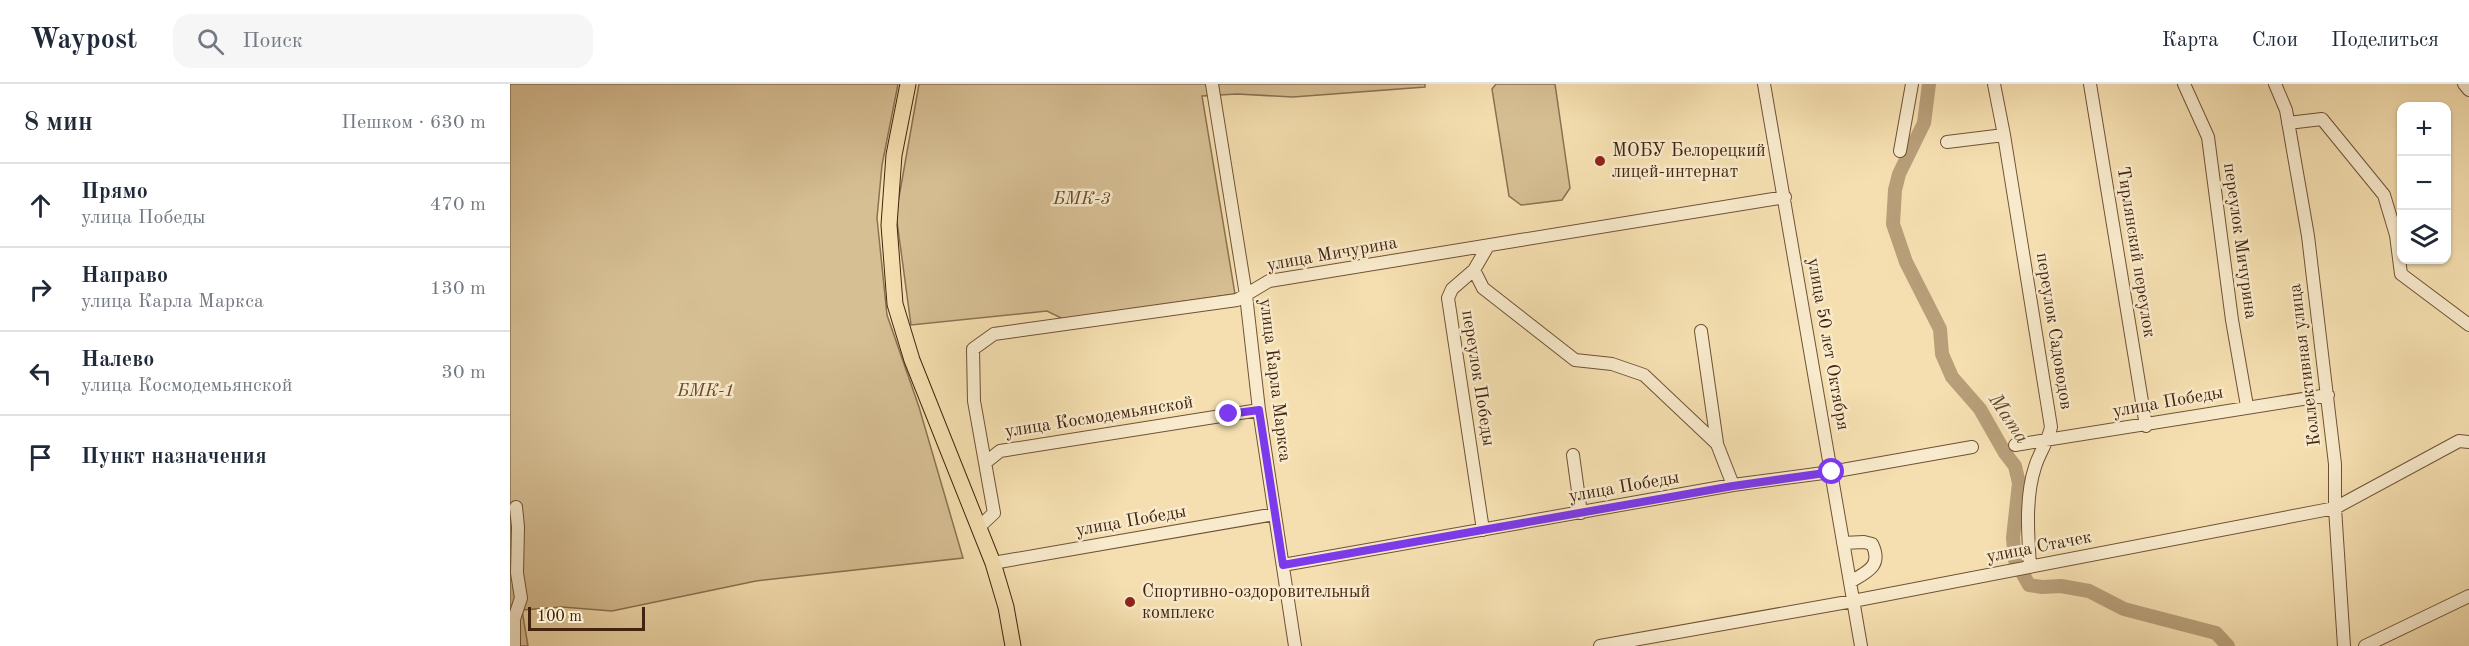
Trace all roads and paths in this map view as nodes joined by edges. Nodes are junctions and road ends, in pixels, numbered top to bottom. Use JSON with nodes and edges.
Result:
{"nodes":[{"id":1,"x":908,"y":84,"type":"edge"},
{"id":2,"x":1212,"y":84,"type":"edge"},
{"id":3,"x":1764,"y":84,"type":"edge"},
{"id":4,"x":1912,"y":84,"type":"edge"},
{"id":5,"x":1994,"y":84,"type":"edge"},
{"id":6,"x":2090,"y":84,"type":"edge"},
{"id":7,"x":2184,"y":84,"type":"edge"},
{"id":8,"x":2275,"y":84,"type":"edge"},
{"id":9,"x":2463,"y":84,"type":"edge"},
{"id":10,"x":2469,"y":90,"type":"edge"},
{"id":11,"x":2288,"y":123,"type":"junction"},
{"id":12,"x":2004,"y":135,"type":"junction"},
{"id":13,"x":1947,"y":142,"type":"dead end"},
{"id":14,"x":1900,"y":151,"type":"dead end"},
{"id":15,"x":1785,"y":197,"type":"junction"},
{"id":16,"x":1488,"y":246,"type":"junction"},
{"id":17,"x":1474,"y":270,"type":"junction"},
{"id":18,"x":1246,"y":296,"type":"junction"},
{"id":19,"x":2469,"y":325,"type":"edge"},
{"id":20,"x":1701,"y":331,"type":"dead end"},
{"id":21,"x":2328,"y":395,"type":"junction"},
{"id":22,"x":2247,"y":406,"type":"junction"},
{"id":23,"x":1259,"y":410,"type":"junction"},
{"id":24,"x":2146,"y":426,"type":"junction"},
{"id":25,"x":2048,"y":440,"type":"junction"},
{"id":26,"x":2469,"y":442,"type":"edge"},
{"id":27,"x":1717,"y":444,"type":"junction"},
{"id":28,"x":2015,"y":445,"type":"dead end"},
{"id":29,"x":1972,"y":447,"type":"dead end"},
{"id":30,"x":1573,"y":455,"type":"dead end"},
{"id":31,"x":985,"y":463,"type":"junction"},
{"id":32,"x":1832,"y":472,"type":"junction"},
{"id":33,"x":1733,"y":486,"type":"junction"},
{"id":34,"x":516,"y":507,"type":"dead end"},
{"id":35,"x":2335,"y":508,"type":"junction"},
{"id":36,"x":1581,"y":513,"type":"junction"},
{"id":37,"x":1275,"y":514,"type":"junction"},
{"id":38,"x":978,"y":528,"type":"junction"},
{"id":39,"x":1483,"y":530,"type":"junction"},
{"id":40,"x":1843,"y":543,"type":"junction"},
{"id":41,"x":993,"y":563,"type":"junction"},
{"id":42,"x":1283,"y":565,"type":"junction"},
{"id":43,"x":2031,"y":566,"type":"junction"},
{"id":44,"x":1850,"y":582,"type":"junction"},
{"id":45,"x":2469,"y":596,"type":"edge"},
{"id":46,"x":1853,"y":601,"type":"junction"},
{"id":47,"x":514,"y":646,"type":"edge"},
{"id":48,"x":1013,"y":646,"type":"edge"},
{"id":49,"x":1295,"y":646,"type":"edge"},
{"id":50,"x":1600,"y":646,"type":"edge"},
{"id":51,"x":1861,"y":646,"type":"edge"},
{"id":52,"x":2344,"y":646,"type":"edge"},
{"id":53,"x":2365,"y":646,"type":"edge"}],
"edges":[{"from":1,"to":38,"type":"main road"},
{"from":2,"to":18,"type":"street","name":"улица Карла Маркса"},
{"from":3,"to":15,"type":"street","name":"улица 50 лет Октября"},
{"from":4,"to":14,"type":"street"},
{"from":5,"to":12,"type":"street","name":"переулок Садоводов"},
{"from":6,"to":24,"type":"street","name":"Тирлянский переулок"},
{"from":7,"to":22,"type":"street","name":"переулок Мичурина"},
{"from":8,"to":11,"type":"street","name":"Коллективная улица"},
{"from":9,"to":10,"type":"street"},
{"from":11,"to":19,"type":"street"},
{"from":11,"to":21,"type":"street","name":"Коллективная улица"},
{"from":12,"to":13,"type":"street"},
{"from":12,"to":25,"type":"street","name":"переулок Садоводов"},
{"from":15,"to":16,"type":"street","name":"улица Мичурина"},
{"from":15,"to":32,"type":"street","name":"улица 50 лет Октября"},
{"from":16,"to":17,"type":"street","name":"переулок Победы"},
{"from":16,"to":18,"type":"street","name":"улица Мичурина"},
{"from":17,"to":27,"type":"street"},
{"from":17,"to":39,"type":"street","name":"переулок Победы"},
{"from":18,"to":23,"type":"street","name":"улица Карла Маркса"},
{"from":18,"to":31,"type":"street","name":"улица Мичурина"},
{"from":20,"to":27,"type":"street"},
{"from":21,"to":22,"type":"street","name":"улица Победы"},
{"from":21,"to":35,"type":"street","name":"Коллективная улица"},
{"from":22,"to":24,"type":"street","name":"улица Победы"},
{"from":23,"to":31,"type":"street","name":"улица Космодемьянской"},
{"from":23,"to":37,"type":"street","name":"улица Карла Маркса"},
{"from":24,"to":25,"type":"street","name":"улица Победы"},
{"from":25,"to":28,"type":"street","name":"улица Победы"},
{"from":25,"to":43,"type":"street","name":"переулок Садоводов"},
{"from":26,"to":35,"type":"street","name":"улица Стачек"},
{"from":27,"to":33,"type":"street"},
{"from":29,"to":32,"type":"street","name":"улица Победы"},
{"from":30,"to":36,"type":"street"},
{"from":31,"to":38,"type":"street","name":"улица Мичурина"},
{"from":32,"to":33,"type":"street","name":"улица Победы"},
{"from":32,"to":40,"type":"street","name":"улица 50 лет Октября"},
{"from":33,"to":36,"type":"street","name":"улица Победы"},
{"from":34,"to":47,"type":"street"},
{"from":35,"to":43,"type":"street","name":"улица Стачек"},
{"from":35,"to":52,"type":"street","name":"Коллективная улица"},
{"from":36,"to":39,"type":"street","name":"улица Победы"},
{"from":37,"to":41,"type":"street","name":"улица Победы"},
{"from":37,"to":42,"type":"street","name":"улица Карла Маркса"},
{"from":38,"to":41,"type":"main road"},
{"from":39,"to":42,"type":"street","name":"улица Победы"},
{"from":40,"to":44,"type":"street","name":"улица 50 лет Октября"},
{"from":40,"to":44,"type":"street"},
{"from":41,"to":48,"type":"main road"},
{"from":42,"to":49,"type":"street","name":"улица Карла Маркса"},
{"from":43,"to":46,"type":"street","name":"улица Стачек"},
{"from":44,"to":46,"type":"street","name":"улица 50 лет Октября"},
{"from":45,"to":53,"type":"street"},
{"from":46,"to":50,"type":"street","name":"улица Стачек"},
{"from":46,"to":51,"type":"street","name":"улица 50 лет Октября"}]}
